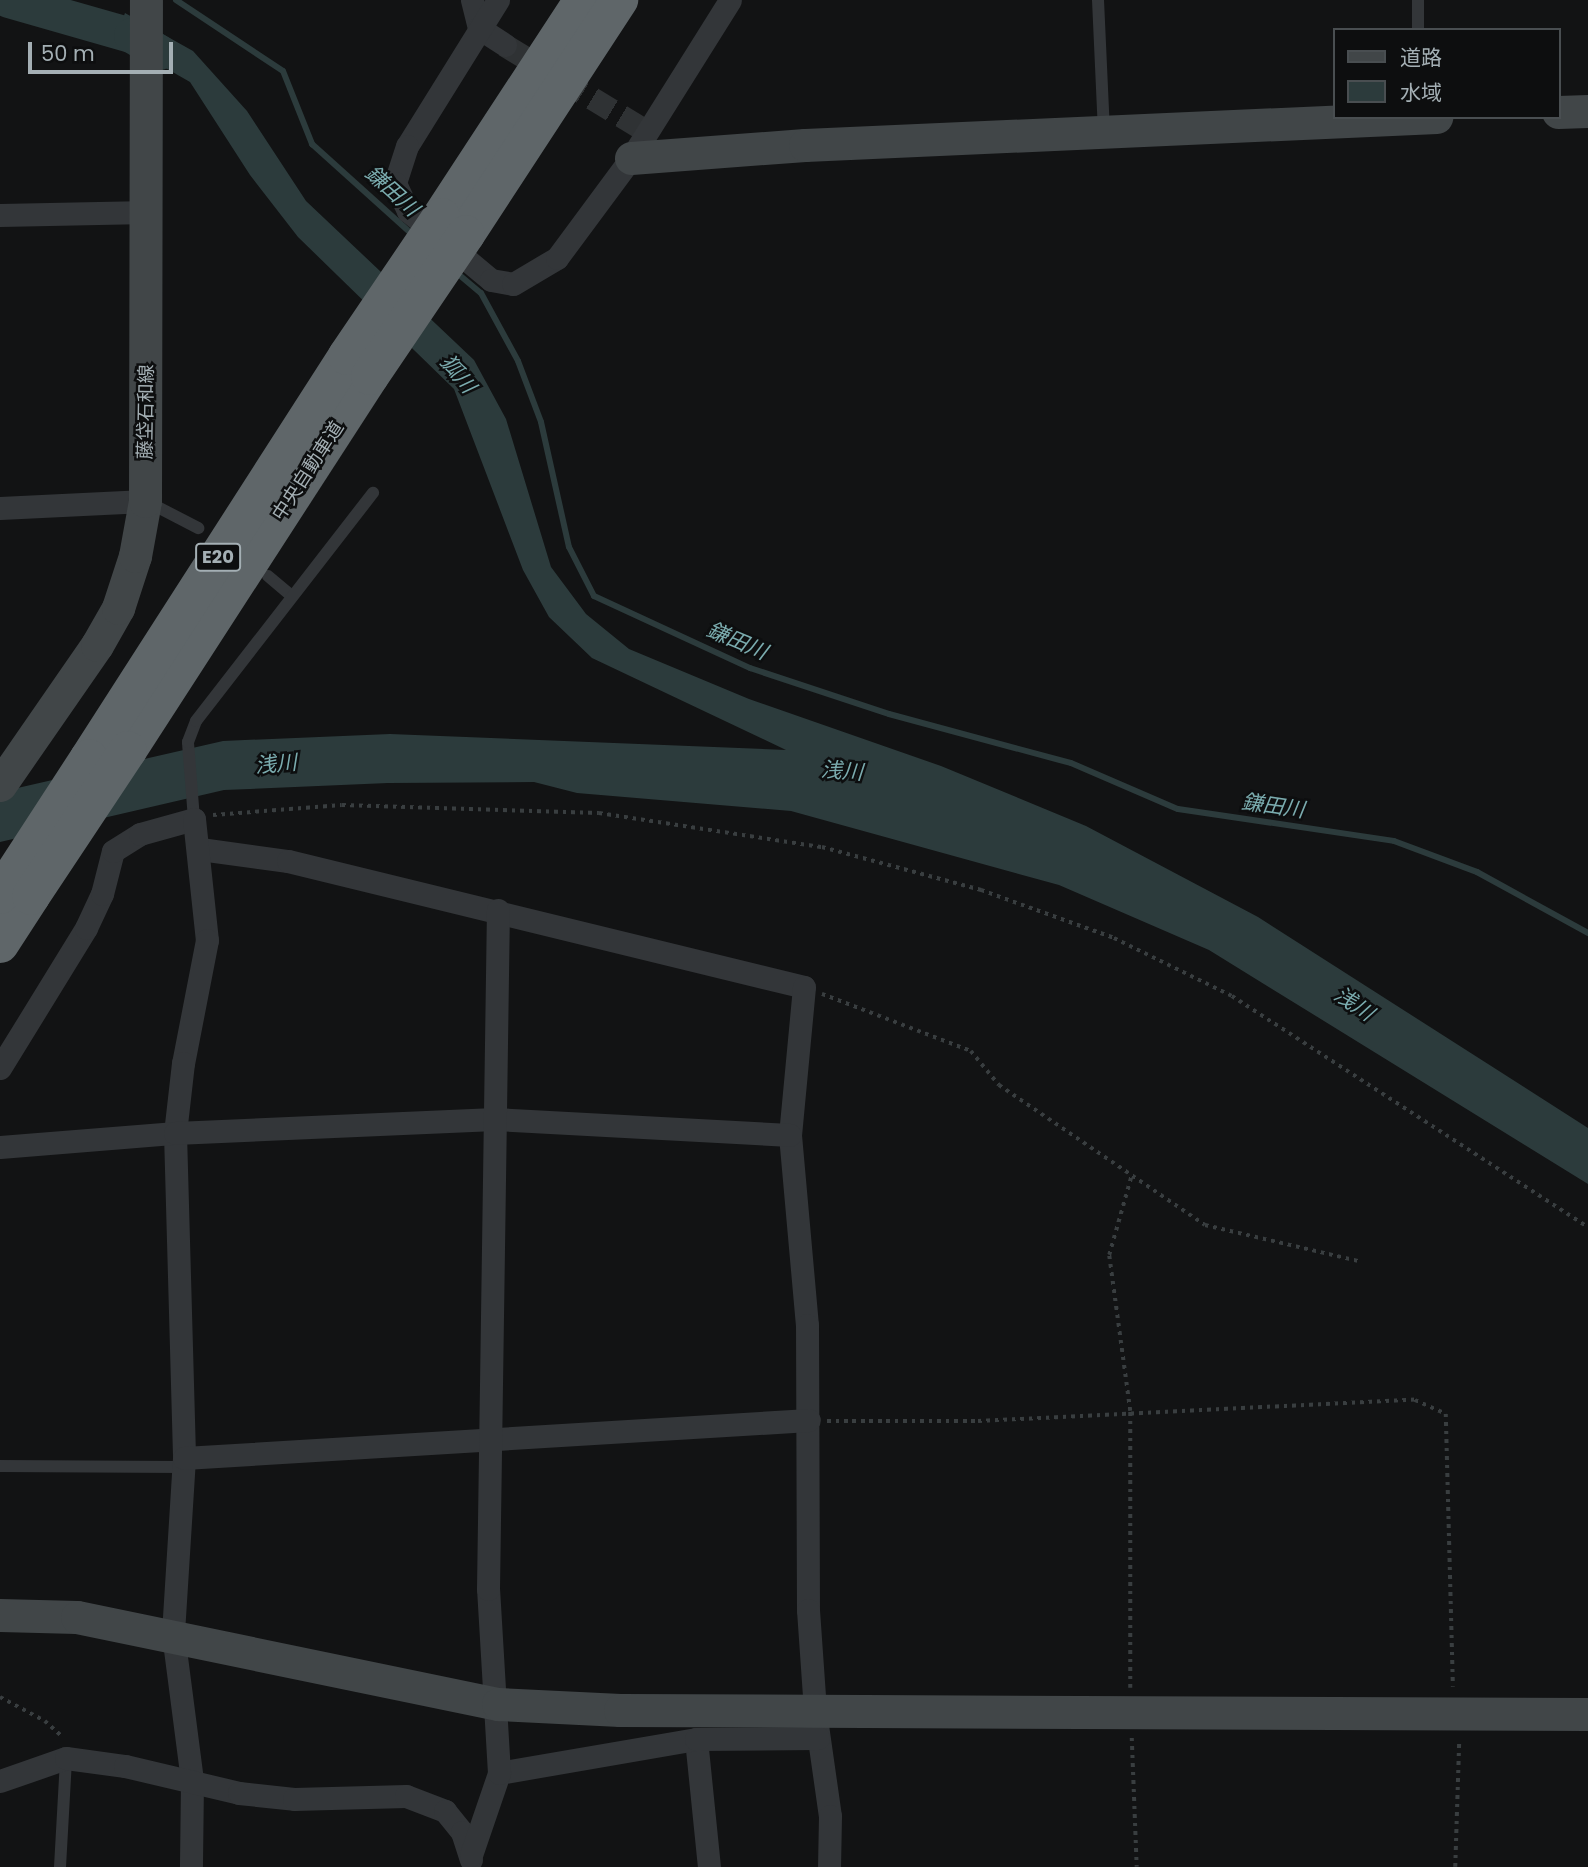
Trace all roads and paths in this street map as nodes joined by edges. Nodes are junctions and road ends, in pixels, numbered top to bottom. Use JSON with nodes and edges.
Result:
{"nodes":[{"id":1,"x":146,"y":0,"type":"edge"},
{"id":2,"x":472,"y":0,"type":"edge"},
{"id":3,"x":498,"y":0,"type":"edge"},
{"id":4,"x":583,"y":0,"type":"edge"},
{"id":5,"x":618,"y":0,"type":"edge"},
{"id":6,"x":730,"y":0,"type":"edge"},
{"id":7,"x":1098,"y":0,"type":"edge"},
{"id":8,"x":1418,"y":0,"type":"edge"},
{"id":9,"x":480,"y":28,"type":"junction"},
{"id":10,"x":1418,"y":28,"type":"edge"},
{"id":11,"x":505,"y":45,"type":"tunnel mouth"},
{"id":12,"x":1588,"y":111,"type":"edge"},
{"id":13,"x":1560,"y":112,"type":"edge"},
{"id":14,"x":1397,"y":119,"type":"edge"},
{"id":15,"x":1104,"y":132,"type":"junction"},
{"id":16,"x":631,"y":158,"type":"junction"},
{"id":17,"x":148,"y":212,"type":"junction"},
{"id":18,"x":0,"y":215,"type":"edge"},
{"id":19,"x":453,"y":226,"type":"junction"},
{"id":20,"x":359,"y":366,"type":"junction"},
{"id":21,"x":373,"y":494,"type":"dead end"},
{"id":22,"x":145,"y":501,"type":"junction"},
{"id":23,"x":0,"y":509,"type":"edge"},
{"id":24,"x":198,"y":528,"type":"dead end"},
{"id":25,"x":268,"y":576,"type":"dead end"},
{"id":26,"x":291,"y":595,"type":"junction"},
{"id":27,"x":2,"y":772,"type":"edge"},
{"id":28,"x":194,"y":812,"type":"junction"},
{"id":29,"x":200,"y":849,"type":"junction"},
{"id":30,"x":16,"y":895,"type":"edge"},
{"id":31,"x":498,"y":910,"type":"junction"},
{"id":32,"x":0,"y":944,"type":"edge"},
{"id":33,"x":804,"y":987,"type":"junction"},
{"id":34,"x":0,"y":1068,"type":"edge"},
{"id":35,"x":495,"y":1119,"type":"junction"},
{"id":36,"x":175,"y":1133,"type":"junction"},
{"id":37,"x":790,"y":1135,"type":"junction"},
{"id":38,"x":0,"y":1147,"type":"edge"},
{"id":39,"x":1131,"y":1177,"type":"junction"},
{"id":40,"x":1588,"y":1227,"type":"edge"},
{"id":41,"x":1359,"y":1261,"type":"dead end"},
{"id":42,"x":1130,"y":1411,"type":"junction"},
{"id":43,"x":809,"y":1420,"type":"junction"},
{"id":44,"x":492,"y":1439,"type":"junction"},
{"id":45,"x":183,"y":1462,"type":"junction"},
{"id":46,"x":0,"y":1466,"type":"edge"},
{"id":47,"x":0,"y":1615,"type":"edge"},
{"id":48,"x":173,"y":1634,"type":"junction"},
{"id":49,"x":0,"y":1698,"type":"edge"},
{"id":50,"x":498,"y":1704,"type":"junction"},
{"id":51,"x":1130,"y":1714,"type":"junction"},
{"id":52,"x":1454,"y":1714,"type":"junction"},
{"id":53,"x":1588,"y":1714,"type":"edge"},
{"id":54,"x":817,"y":1725,"type":"junction"},
{"id":55,"x":696,"y":1739,"type":"junction"},
{"id":56,"x":66,"y":1758,"type":"junction"},
{"id":57,"x":499,"y":1773,"type":"junction"},
{"id":58,"x":0,"y":1781,"type":"edge"},
{"id":59,"x":192,"y":1781,"type":"junction"},
{"id":60,"x":471,"y":1861,"type":"edge"},
{"id":61,"x":60,"y":1867,"type":"edge"},
{"id":62,"x":191,"y":1867,"type":"edge"},
{"id":63,"x":709,"y":1867,"type":"edge"},
{"id":64,"x":829,"y":1867,"type":"edge"},
{"id":65,"x":1137,"y":1867,"type":"edge"},
{"id":66,"x":1455,"y":1867,"type":"edge"}],
"edges":[{"from":1,"to":17,"type":"street","name":"藤垈石和線"},
{"from":2,"to":9,"type":"street"},
{"from":3,"to":9,"type":"street"},
{"from":4,"to":19,"type":"highway","name":"中央自動車道","number":"E20"},
{"from":5,"to":19,"type":"highway","name":"中央自動車道","number":"E20"},
{"from":6,"to":16,"type":"street"},
{"from":7,"to":15,"type":"lane"},
{"from":8,"to":10,"type":"lane"},
{"from":9,"to":11,"type":"street"},
{"from":9,"to":16,"type":"street"},
{"from":12,"to":13,"type":"street"},
{"from":14,"to":15,"type":"street"},
{"from":15,"to":16,"type":"street"},
{"from":17,"to":18,"type":"street"},
{"from":17,"to":22,"type":"street","name":"藤垈石和線"},
{"from":19,"to":20,"type":"highway","name":"中央自動車道","number":"E20","bridge":true},
{"from":20,"to":30,"type":"highway","name":"中央自動車道","number":"E20","bridge":true},
{"from":20,"to":30,"type":"highway","name":"中央自動車道","number":"E20","bridge":true},
{"from":21,"to":26,"type":"lane"},
{"from":22,"to":23,"type":"street"},
{"from":22,"to":24,"type":"lane"},
{"from":22,"to":27,"type":"street","name":"藤垈石和線"},
{"from":25,"to":26,"type":"lane"},
{"from":26,"to":28,"type":"lane"},
{"from":28,"to":29,"type":"street"},
{"from":28,"to":34,"type":"street"},
{"from":28,"to":40,"type":"path"},
{"from":29,"to":31,"type":"street"},
{"from":29,"to":36,"type":"street"},
{"from":30,"to":32,"type":"highway","name":"中央自動車道","number":"E20"},
{"from":31,"to":33,"type":"street"},
{"from":31,"to":35,"type":"street"},
{"from":33,"to":37,"type":"street"},
{"from":33,"to":39,"type":"path"},
{"from":35,"to":36,"type":"street"},
{"from":35,"to":37,"type":"street"},
{"from":35,"to":44,"type":"street"},
{"from":36,"to":38,"type":"street"},
{"from":36,"to":45,"type":"street"},
{"from":37,"to":43,"type":"street"},
{"from":39,"to":41,"type":"path"},
{"from":39,"to":42,"type":"path"},
{"from":42,"to":43,"type":"path"},
{"from":42,"to":51,"type":"path"},
{"from":42,"to":52,"type":"path"},
{"from":43,"to":44,"type":"street"},
{"from":43,"to":54,"type":"street"},
{"from":44,"to":45,"type":"street"},
{"from":44,"to":50,"type":"street"},
{"from":45,"to":46,"type":"lane"},
{"from":45,"to":48,"type":"street"},
{"from":47,"to":48,"type":"street"},
{"from":48,"to":50,"type":"street"},
{"from":48,"to":59,"type":"street"},
{"from":49,"to":56,"type":"path"},
{"from":50,"to":54,"type":"street"},
{"from":50,"to":57,"type":"street"},
{"from":51,"to":52,"type":"street"},
{"from":51,"to":54,"type":"street"},
{"from":51,"to":65,"type":"path"},
{"from":52,"to":53,"type":"street"},
{"from":52,"to":66,"type":"path"},
{"from":54,"to":55,"type":"street"},
{"from":54,"to":64,"type":"street"},
{"from":55,"to":57,"type":"street"},
{"from":55,"to":63,"type":"street"},
{"from":56,"to":58,"type":"street"},
{"from":56,"to":59,"type":"street"},
{"from":56,"to":61,"type":"lane"},
{"from":57,"to":60,"type":"street"},
{"from":59,"to":60,"type":"street"},
{"from":59,"to":62,"type":"street"}]}
